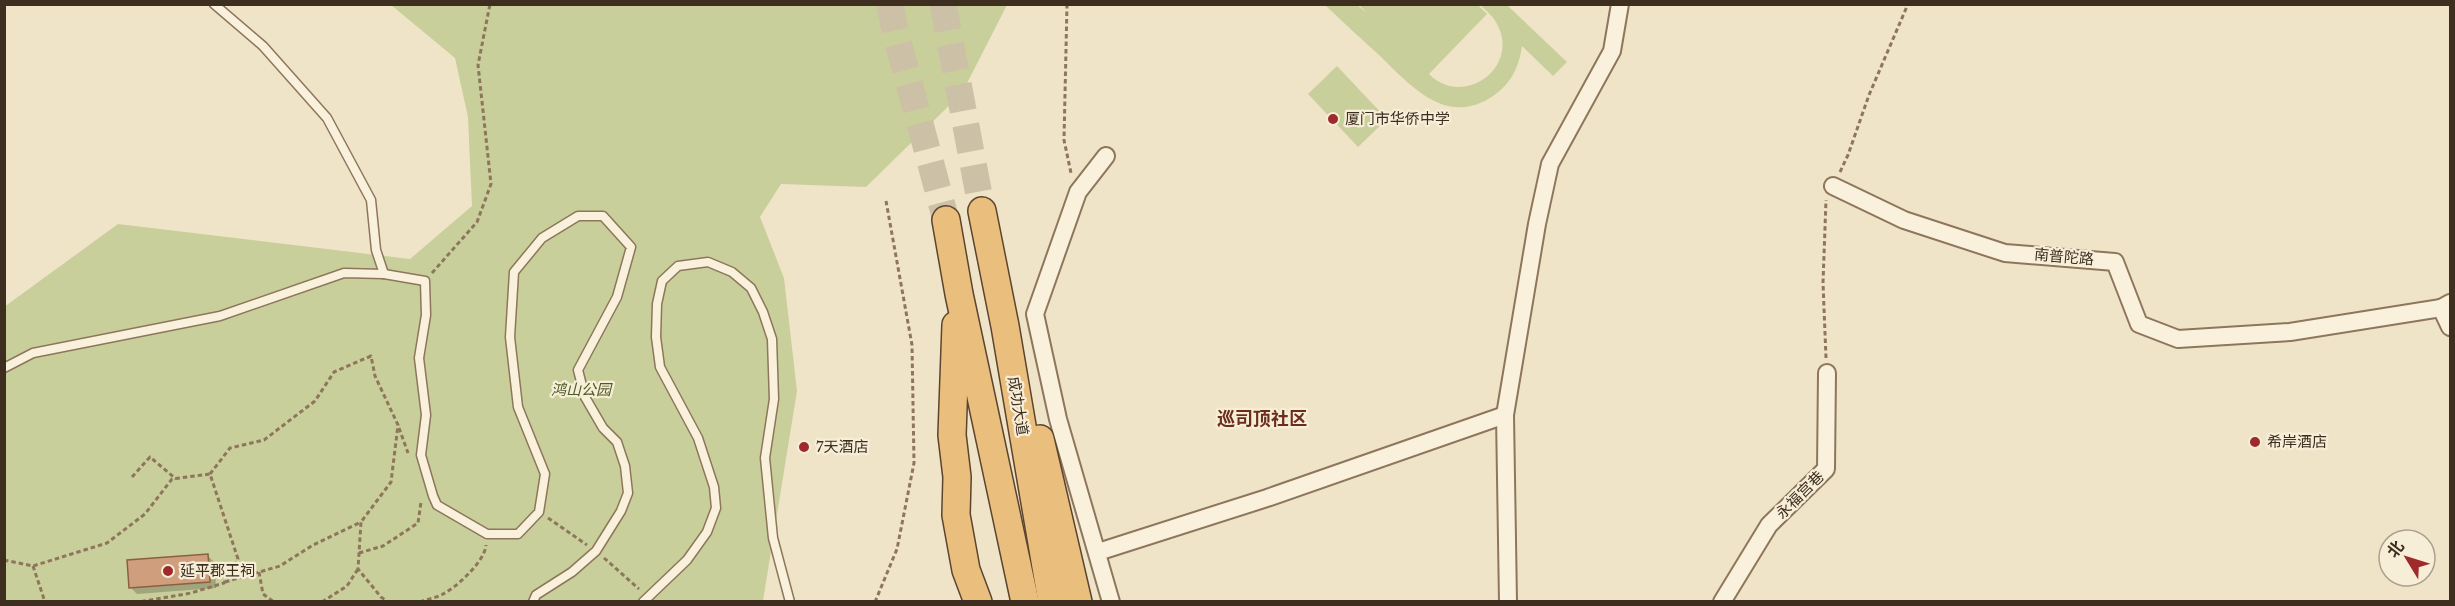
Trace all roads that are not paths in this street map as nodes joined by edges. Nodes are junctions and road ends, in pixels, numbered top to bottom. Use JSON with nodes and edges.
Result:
{"nodes":[{"id":1,"x":214,"y":4,"type":"edge"},
{"id":2,"x":1620,"y":4,"type":"edge"},
{"id":3,"x":1106,"y":156,"type":"dead end"},
{"id":4,"x":1833,"y":186,"type":"dead end"},
{"id":5,"x":982,"y":211,"type":"tunnel mouth"},
{"id":6,"x":946,"y":220,"type":"tunnel mouth"},
{"id":7,"x":384,"y":274,"type":"junction"},
{"id":8,"x":959,"y":294,"type":"junction"},
{"id":9,"x":2446,"y":305,"type":"edge"},
{"id":10,"x":1005,"y":327,"type":"junction"},
{"id":11,"x":2451,"y":327,"type":"edge"},
{"id":12,"x":4,"y":368,"type":"edge"},
{"id":13,"x":1827,"y":373,"type":"dead end"},
{"id":14,"x":1505,"y":415,"type":"junction"},
{"id":15,"x":1098,"y":552,"type":"junction"},
{"id":16,"x":533,"y":602,"type":"edge"},
{"id":17,"x":643,"y":602,"type":"edge"},
{"id":18,"x":790,"y":602,"type":"edge"},
{"id":19,"x":978,"y":602,"type":"edge"},
{"id":20,"x":1025,"y":602,"type":"edge"},
{"id":21,"x":1052,"y":602,"type":"edge"},
{"id":22,"x":1078,"y":602,"type":"edge"},
{"id":23,"x":1111,"y":602,"type":"edge"},
{"id":24,"x":1508,"y":602,"type":"edge"},
{"id":25,"x":1722,"y":602,"type":"edge"}],
"edges":[{"from":1,"to":7,"type":"lane"},
{"from":2,"to":14,"type":"street"},
{"from":3,"to":15,"type":"street"},
{"from":4,"to":9,"type":"street","name":"南普陀路"},
{"from":5,"to":10,"type":"highway","name":"成功大道"},
{"from":6,"to":8,"type":"highway"},
{"from":7,"to":12,"type":"lane"},
{"from":7,"to":16,"type":"lane"},
{"from":8,"to":19,"type":"highway"},
{"from":8,"to":20,"type":"highway"},
{"from":9,"to":11,"type":"street"},
{"from":10,"to":21,"type":"highway","name":"成功大道"},
{"from":10,"to":22,"type":"highway"},
{"from":13,"to":25,"type":"street","name":"永福宫巷"},
{"from":14,"to":15,"type":"street"},
{"from":14,"to":24,"type":"street"},
{"from":15,"to":23,"type":"street"},
{"from":17,"to":18,"type":"lane"}]}
